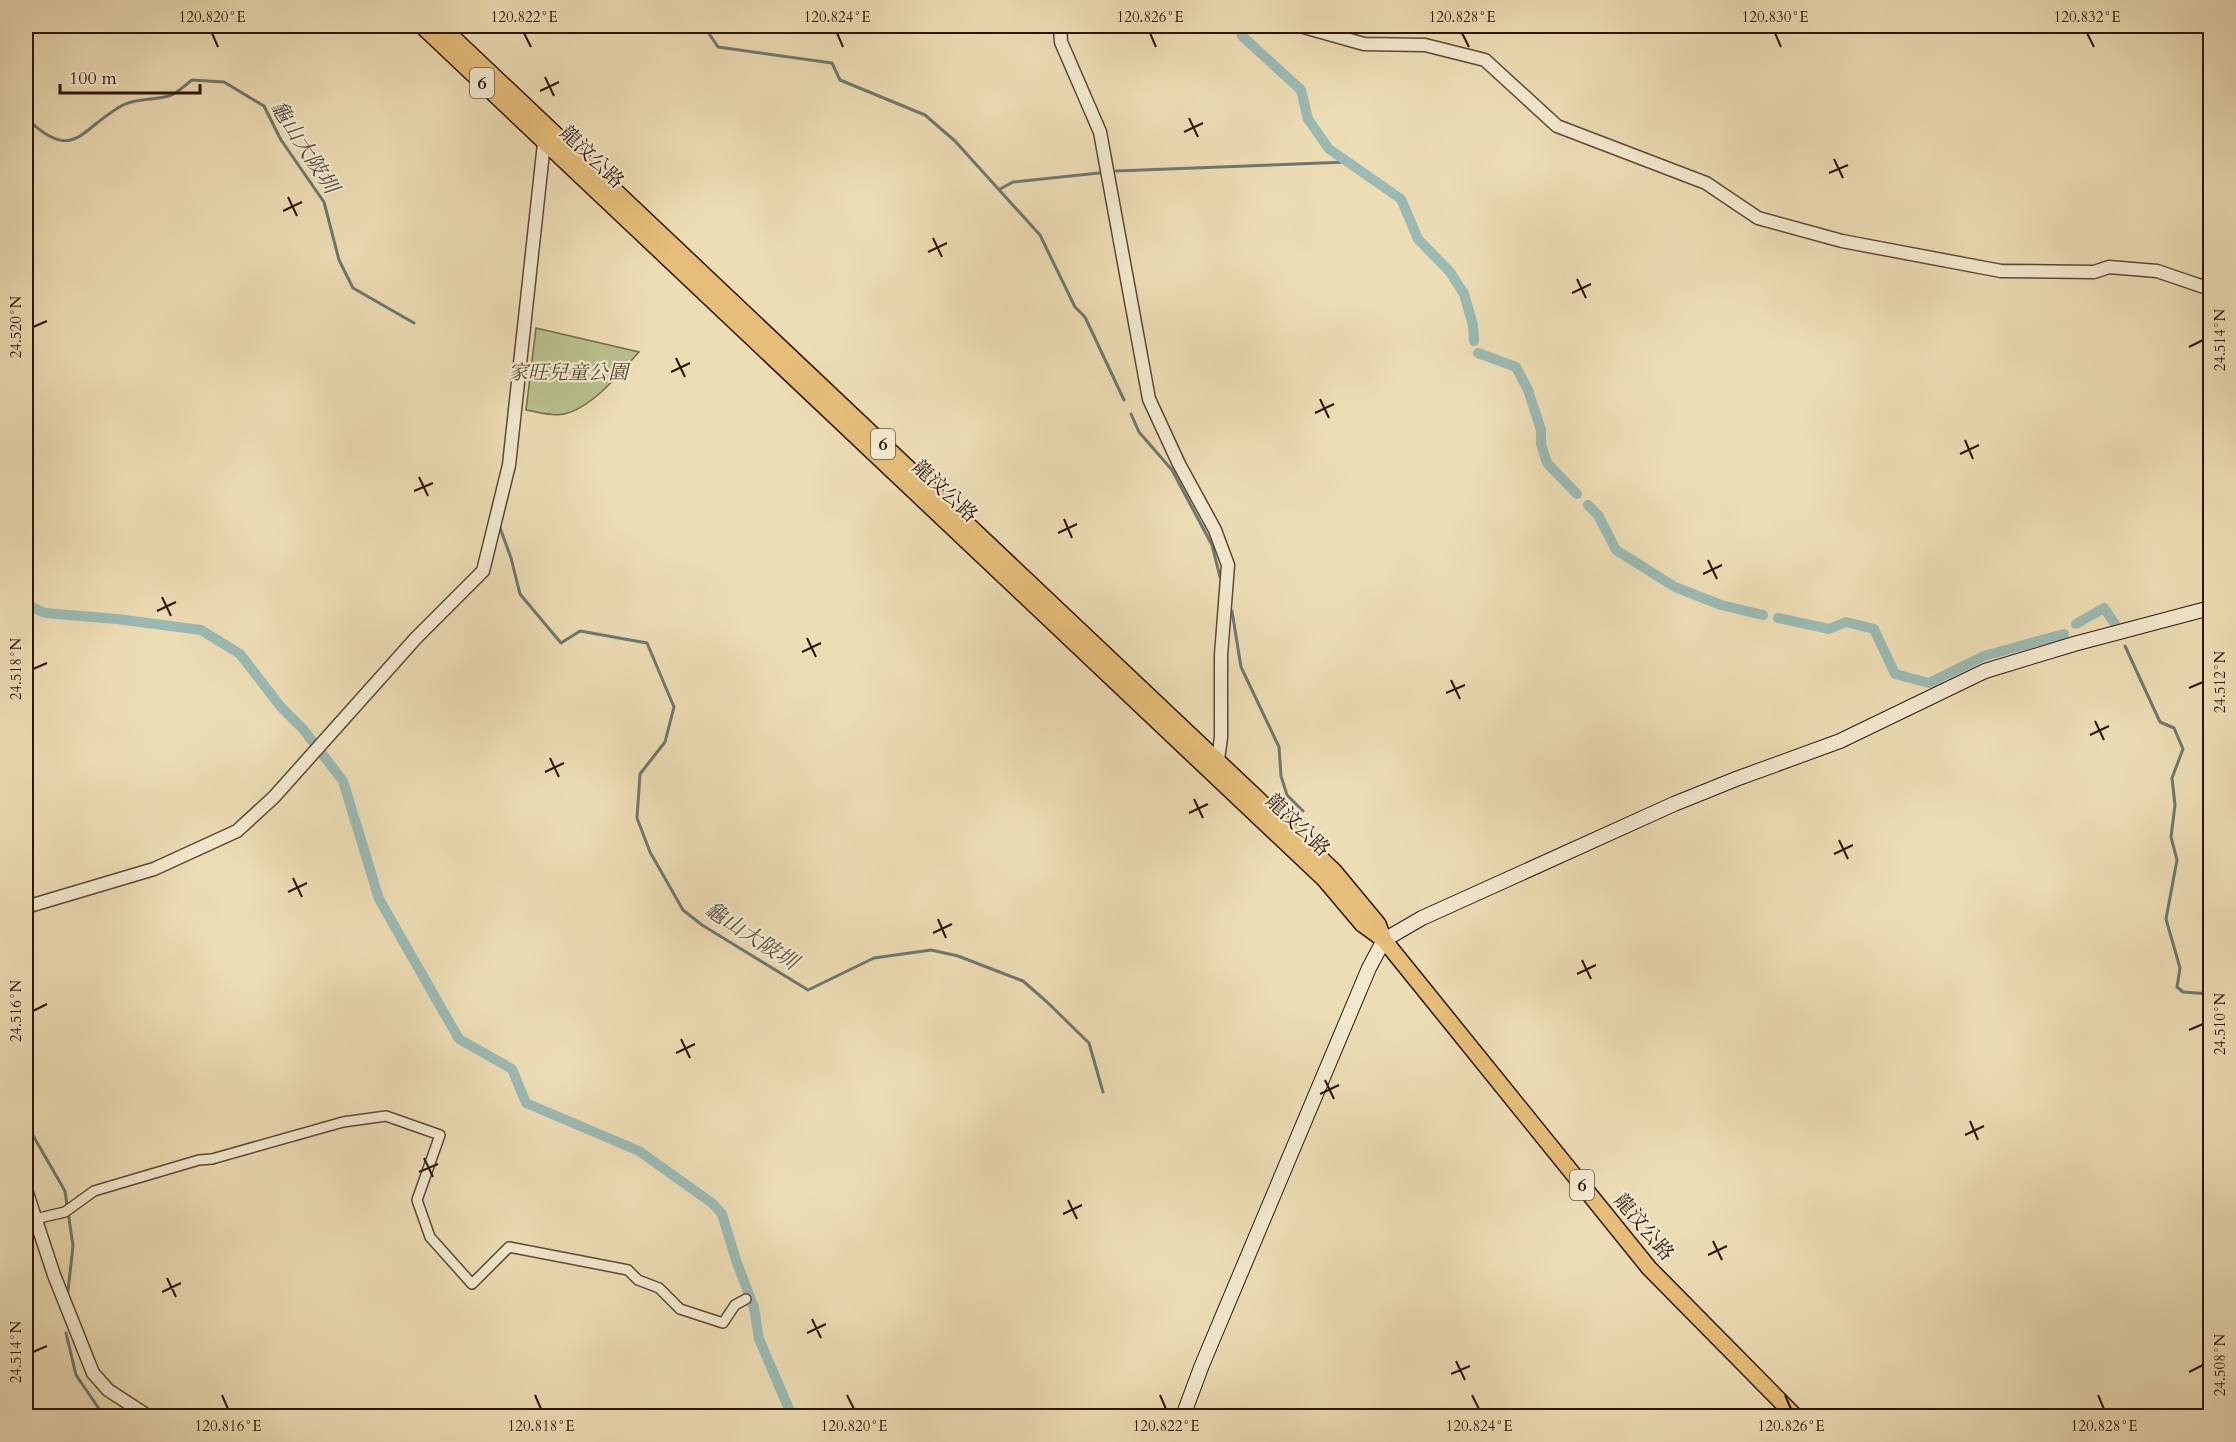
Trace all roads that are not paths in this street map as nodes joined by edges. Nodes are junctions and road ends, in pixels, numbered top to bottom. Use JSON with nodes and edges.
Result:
{"nodes":[{"id":1,"x":422,"y":26,"type":"edge"},
{"id":2,"x":441,"y":26,"type":"edge"},
{"id":3,"x":1060,"y":26,"type":"edge"},
{"id":4,"x":1300,"y":26,"type":"edge"},
{"id":5,"x":545,"y":134,"type":"junction"},
{"id":6,"x":2211,"y":289,"type":"edge"},
{"id":7,"x":2211,"y":608,"type":"edge"},
{"id":8,"x":1214,"y":766,"type":"junction"},
{"id":9,"x":26,"y":907,"type":"edge"},
{"id":10,"x":1384,"y":940,"type":"junction"},
{"id":11,"x":26,"y":1190,"type":"edge"},
{"id":12,"x":35,"y":1219,"type":"junction"},
{"id":13,"x":746,"y":1299,"type":"dead end"},
{"id":14,"x":148,"y":1416,"type":"edge"},
{"id":15,"x":1183,"y":1416,"type":"edge"},
{"id":16,"x":1795,"y":1416,"type":"edge"}],
"edges":[{"from":1,"to":5,"type":"main road","name":"龍汶公路","number":"6"},
{"from":2,"to":5,"type":"main road","name":"龍汶公路","number":"6"},
{"from":3,"to":8,"type":"street"},
{"from":4,"to":6,"type":"street"},
{"from":5,"to":8,"type":"main road","name":"龍汶公路","number":"6"},
{"from":5,"to":9,"type":"street"},
{"from":7,"to":10,"type":"main road"},
{"from":8,"to":10,"type":"main road","name":"龍汶公路","number":"6"},
{"from":10,"to":15,"type":"main road"},
{"from":10,"to":16,"type":"main road","name":"龍汶公路","number":"6"},
{"from":11,"to":12,"type":"street"},
{"from":12,"to":13,"type":"street"},
{"from":12,"to":14,"type":"street"}]}
